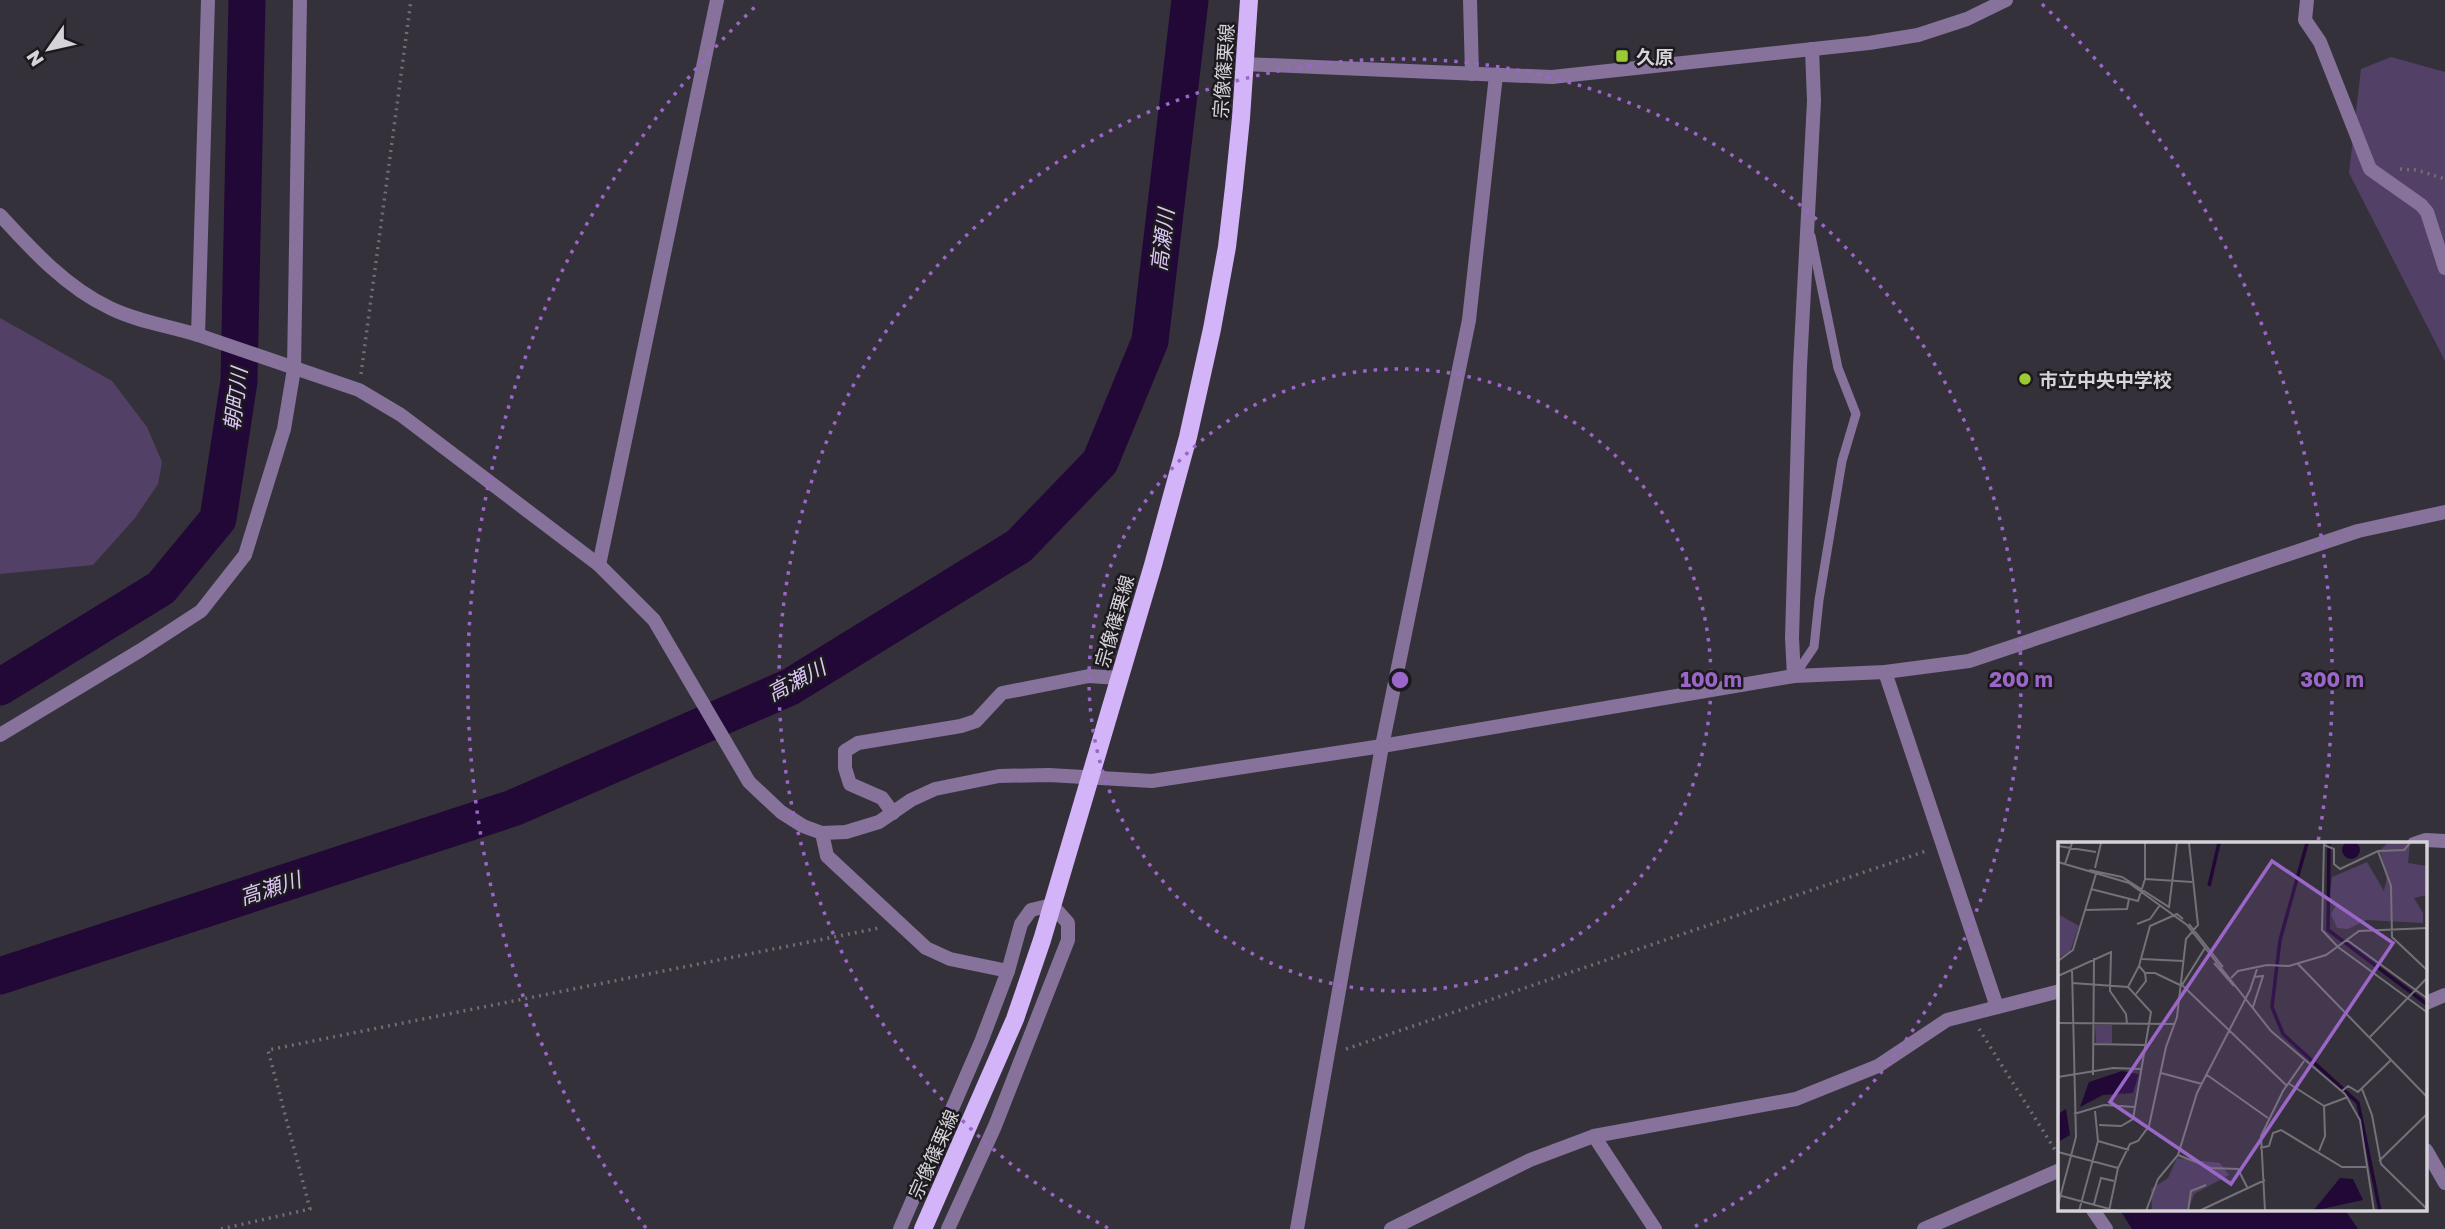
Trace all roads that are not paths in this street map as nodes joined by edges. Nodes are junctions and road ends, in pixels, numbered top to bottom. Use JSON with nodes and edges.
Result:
{"nodes":[{"id":1,"x":208,"y":0,"type":"edge"},
{"id":2,"x":300,"y":0,"type":"edge"},
{"id":3,"x":717,"y":0,"type":"edge"},
{"id":4,"x":1249,"y":0,"type":"edge"},
{"id":5,"x":1470,"y":0,"type":"edge"},
{"id":6,"x":2006,"y":0,"type":"edge"},
{"id":7,"x":2307,"y":0,"type":"edge"},
{"id":8,"x":1812,"y":49,"type":"junction"},
{"id":9,"x":1244,"y":64,"type":"junction"},
{"id":10,"x":1472,"y":74,"type":"junction"},
{"id":11,"x":1496,"y":75,"type":"junction"},
{"id":12,"x":0,"y":215,"type":"edge"},
{"id":13,"x":1808,"y":217,"type":"junction"},
{"id":14,"x":2445,"y":268,"type":"edge"},
{"id":15,"x":198,"y":335,"type":"junction"},
{"id":16,"x":287,"y":366,"type":"junction"},
{"id":17,"x":2445,"y":512,"type":"edge"},
{"id":18,"x":598,"y":565,"type":"junction"},
{"id":19,"x":1885,"y":672,"type":"junction"},
{"id":20,"x":1794,"y":676,"type":"junction"},
{"id":21,"x":1119,"y":678,"type":"junction"},
{"id":22,"x":0,"y":735,"type":"edge"},
{"id":23,"x":1382,"y":746,"type":"junction"},
{"id":24,"x":1089,"y":777,"type":"junction"},
{"id":25,"x":893,"y":813,"type":"junction"},
{"id":26,"x":822,"y":834,"type":"junction"},
{"id":27,"x":2445,"y":841,"type":"edge"},
{"id":28,"x":2420,"y":842,"type":"edge"},
{"id":29,"x":1052,"y":905,"type":"junction"},
{"id":30,"x":1007,"y":971,"type":"junction"},
{"id":31,"x":2058,"y":992,"type":"edge"},
{"id":32,"x":2445,"y":995,"type":"edge"},
{"id":33,"x":2428,"y":1002,"type":"edge"},
{"id":34,"x":1997,"y":1007,"type":"junction"},
{"id":35,"x":1594,"y":1136,"type":"junction"},
{"id":36,"x":2428,"y":1153,"type":"edge"},
{"id":37,"x":2058,"y":1171,"type":"edge"},
{"id":38,"x":2445,"y":1183,"type":"edge"},
{"id":39,"x":2094,"y":1212,"type":"edge"},
{"id":40,"x":900,"y":1229,"type":"edge"},
{"id":41,"x":923,"y":1229,"type":"edge"},
{"id":42,"x":948,"y":1229,"type":"edge"},
{"id":43,"x":1297,"y":1229,"type":"edge"},
{"id":44,"x":1391,"y":1229,"type":"edge"},
{"id":45,"x":1655,"y":1229,"type":"edge"},
{"id":46,"x":1924,"y":1229,"type":"edge"},
{"id":47,"x":2106,"y":1229,"type":"edge"}],
"edges":[{"from":1,"to":15,"type":"street"},
{"from":2,"to":16,"type":"street"},
{"from":3,"to":18,"type":"street"},
{"from":4,"to":9,"type":"main road","name":"宗像篠栗線"},
{"from":5,"to":10,"type":"street"},
{"from":6,"to":8,"type":"street"},
{"from":7,"to":14,"type":"street"},
{"from":8,"to":11,"type":"street"},
{"from":8,"to":13,"type":"street"},
{"from":9,"to":10,"type":"street"},
{"from":9,"to":21,"type":"main road","name":"宗像篠栗線"},
{"from":10,"to":11,"type":"street"},
{"from":11,"to":23,"type":"street"},
{"from":12,"to":15,"type":"street"},
{"from":13,"to":20,"type":"street"},
{"from":13,"to":20,"type":"lane"},
{"from":15,"to":16,"type":"street"},
{"from":16,"to":18,"type":"street"},
{"from":16,"to":22,"type":"street"},
{"from":17,"to":19,"type":"street"},
{"from":18,"to":26,"type":"street"},
{"from":19,"to":20,"type":"street"},
{"from":19,"to":34,"type":"street"},
{"from":20,"to":23,"type":"street"},
{"from":21,"to":24,"type":"main road","name":"宗像篠栗線"},
{"from":21,"to":25,"type":"street"},
{"from":23,"to":24,"type":"street"},
{"from":23,"to":43,"type":"street"},
{"from":24,"to":25,"type":"street"},
{"from":24,"to":29,"type":"main road","name":"宗像篠栗線"},
{"from":25,"to":26,"type":"street"},
{"from":26,"to":30,"type":"street"},
{"from":27,"to":28,"type":"street"},
{"from":29,"to":30,"type":"street"},
{"from":29,"to":41,"type":"main road","name":"宗像篠栗線"},
{"from":29,"to":42,"type":"street"},
{"from":30,"to":40,"type":"street"},
{"from":31,"to":34,"type":"street"},
{"from":32,"to":33,"type":"street"},
{"from":34,"to":35,"type":"street"},
{"from":35,"to":44,"type":"street"},
{"from":35,"to":45,"type":"street"},
{"from":36,"to":38,"type":"street"},
{"from":37,"to":46,"type":"street"},
{"from":39,"to":47,"type":"street"}]}
